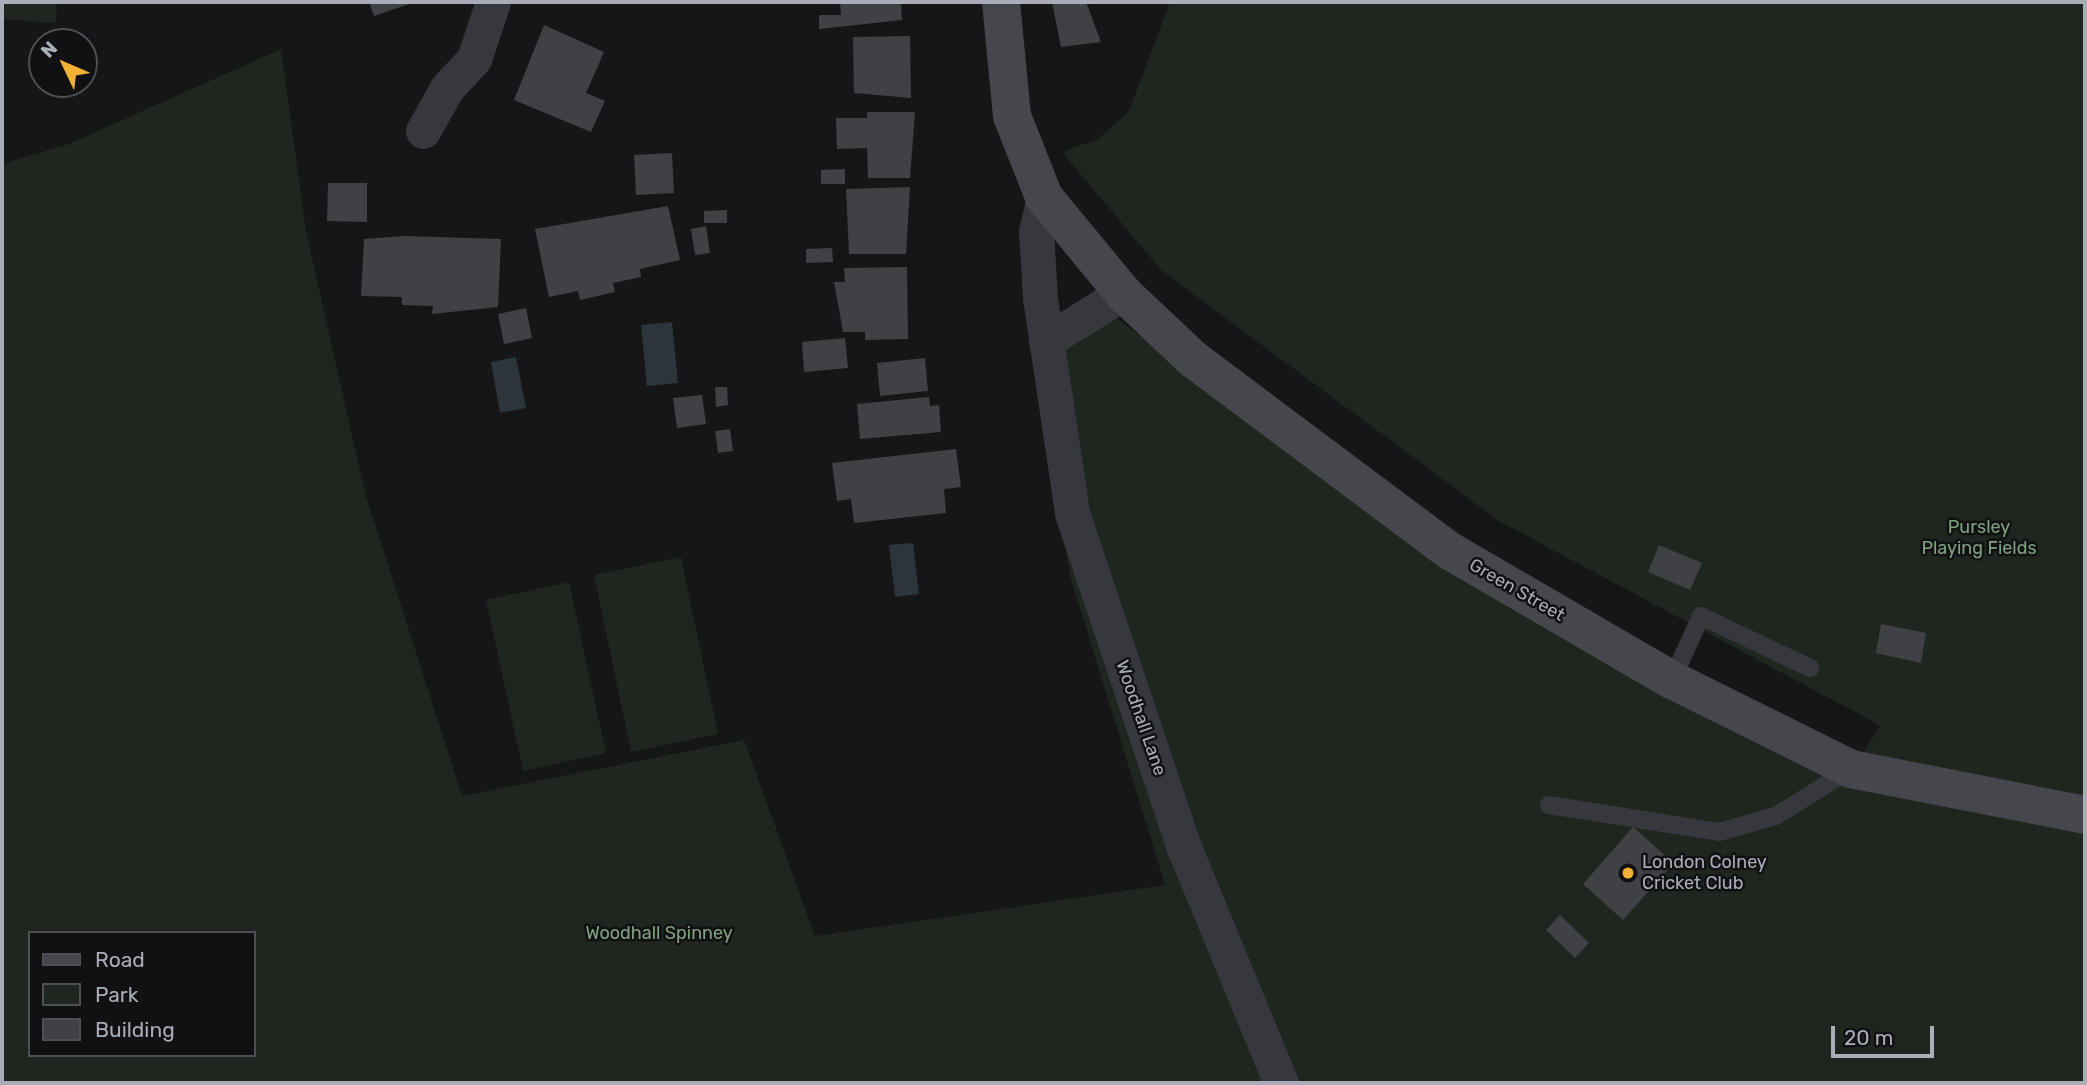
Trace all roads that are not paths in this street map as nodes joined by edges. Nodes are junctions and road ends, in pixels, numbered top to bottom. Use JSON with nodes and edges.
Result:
{"nodes":[{"id":1,"x":493,"y":2,"type":"edge"},
{"id":2,"x":1001,"y":2,"type":"edge"},
{"id":3,"x":423,"y":131,"type":"dead end"},
{"id":4,"x":1044,"y":197,"type":"junction"},
{"id":5,"x":1123,"y":293,"type":"junction"},
{"id":6,"x":1046,"y":341,"type":"junction"},
{"id":7,"x":1810,"y":668,"type":"dead end"},
{"id":8,"x":1672,"y":680,"type":"junction"},
{"id":9,"x":1851,"y":769,"type":"junction"},
{"id":10,"x":1549,"y":805,"type":"dead end"},
{"id":11,"x":2085,"y":815,"type":"edge"},
{"id":12,"x":1281,"y":1083,"type":"edge"}],
"edges":[{"from":1,"to":3,"type":"street"},
{"from":2,"to":4,"type":"main road"},
{"from":4,"to":5,"type":"main road","name":"Green Street"},
{"from":4,"to":6,"type":"street","name":"Woodhall Lane"},
{"from":5,"to":6,"type":"street"},
{"from":5,"to":8,"type":"main road","name":"Green Street"},
{"from":6,"to":12,"type":"street","name":"Woodhall Lane"},
{"from":7,"to":8,"type":"lane"},
{"from":8,"to":9,"type":"main road","name":"Green Street"},
{"from":9,"to":10,"type":"lane"},
{"from":9,"to":11,"type":"main road","name":"Green Street"}]}
